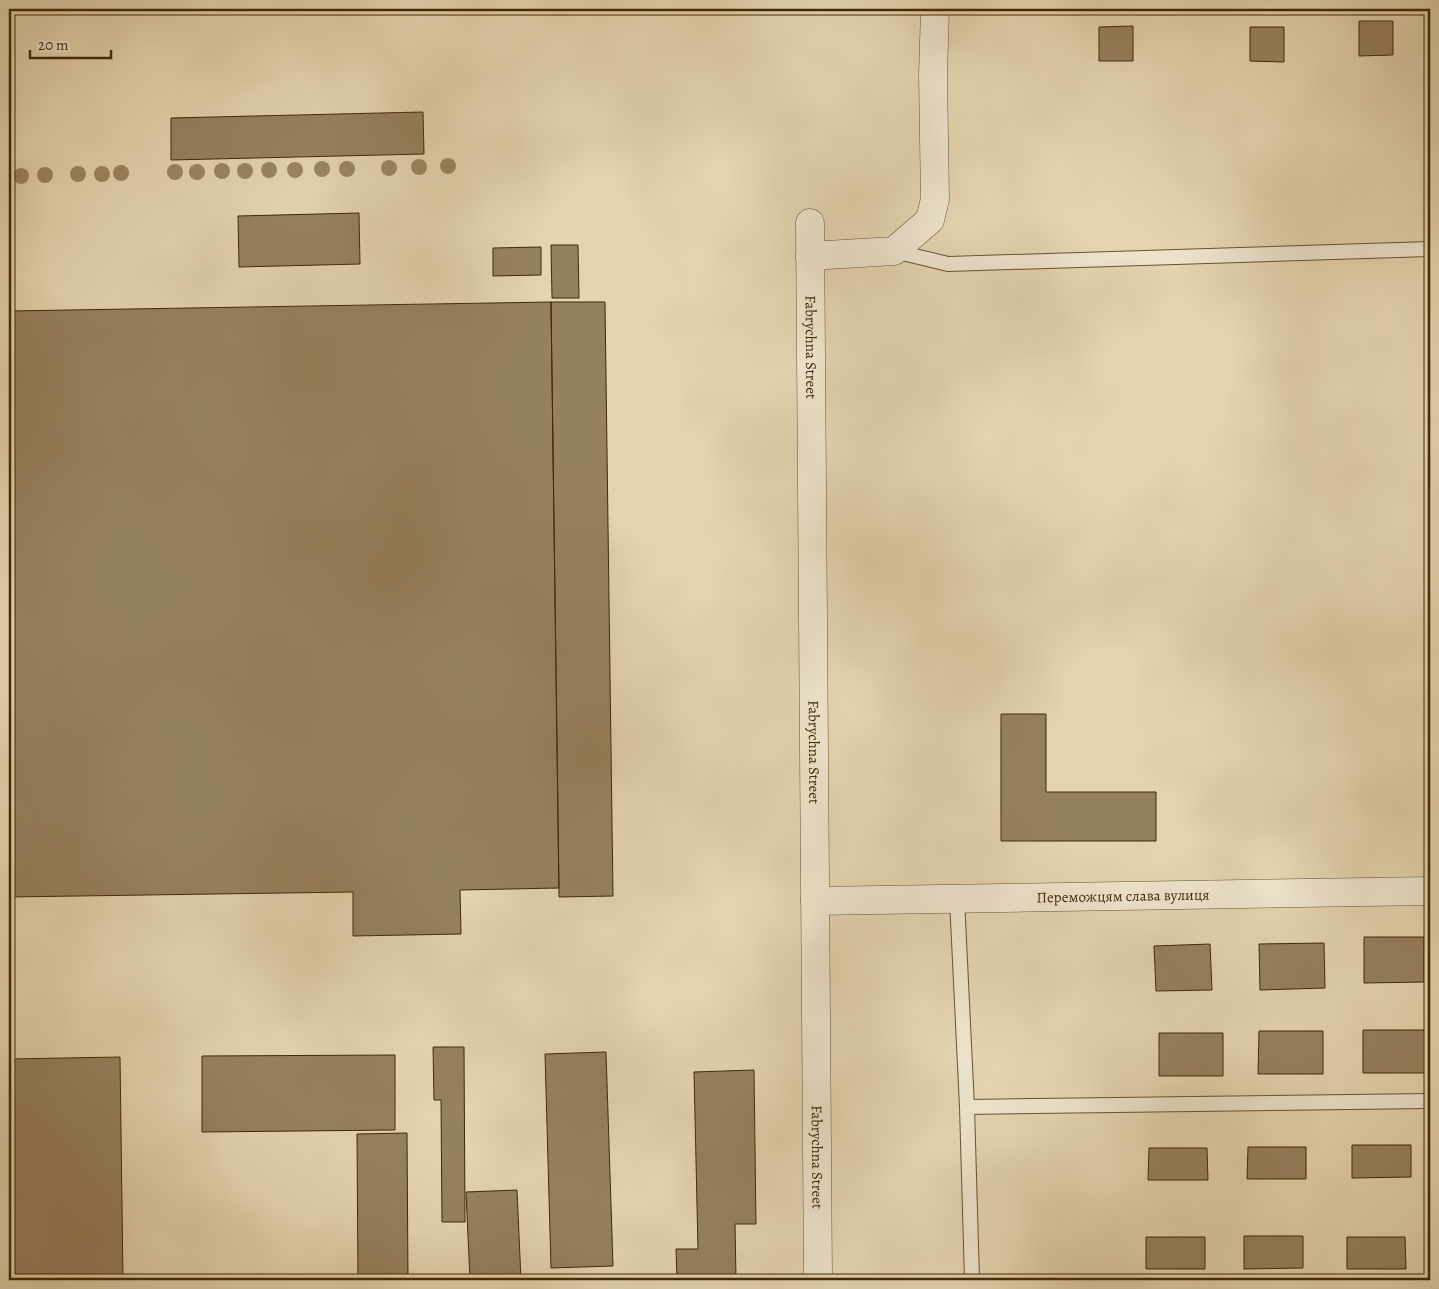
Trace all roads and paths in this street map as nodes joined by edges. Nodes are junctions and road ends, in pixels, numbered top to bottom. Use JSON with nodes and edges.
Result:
{"nodes":[{"id":1,"x":935,"y":9,"type":"edge"},
{"id":2,"x":810,"y":223,"type":"dead end"},
{"id":3,"x":1430,"y":249,"type":"edge"},
{"id":4,"x":894,"y":251,"type":"junction"},
{"id":5,"x":810,"y":256,"type":"junction"},
{"id":6,"x":1430,"y":891,"type":"edge"},
{"id":7,"x":957,"y":899,"type":"junction"},
{"id":8,"x":815,"y":901,"type":"junction"},
{"id":9,"x":1430,"y":1101,"type":"edge"},
{"id":10,"x":967,"y":1107,"type":"junction"},
{"id":11,"x":818,"y":1280,"type":"edge"},
{"id":12,"x":972,"y":1280,"type":"edge"}],
"edges":[{"from":1,"to":4,"type":"street"},
{"from":2,"to":5,"type":"street","name":"Fabrychna Street"},
{"from":3,"to":4,"type":"lane"},
{"from":4,"to":5,"type":"street"},
{"from":5,"to":8,"type":"street","name":"Fabrychna Street"},
{"from":6,"to":7,"type":"street","name":"Переможцям слава вулиця"},
{"from":7,"to":8,"type":"street","name":"Переможцям слава вулиця"},
{"from":7,"to":10,"type":"lane"},
{"from":8,"to":11,"type":"street","name":"Fabrychna Street"},
{"from":9,"to":10,"type":"lane"},
{"from":10,"to":12,"type":"lane"}]}
